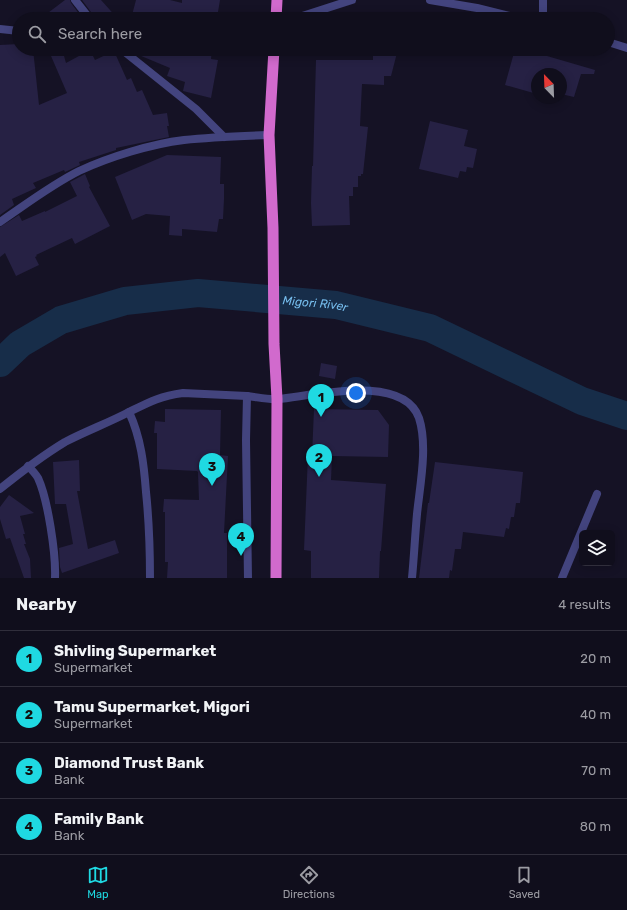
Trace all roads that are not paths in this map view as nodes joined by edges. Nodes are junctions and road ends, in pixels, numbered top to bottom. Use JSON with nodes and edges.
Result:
{"nodes":[{"id":1,"x":75,"y":0,"type":"edge"},
{"id":2,"x":277,"y":0,"type":"edge"},
{"id":3,"x":352,"y":0,"type":"edge"},
{"id":4,"x":430,"y":0,"type":"edge"},
{"id":5,"x":543,"y":0,"type":"edge"},
{"id":6,"x":84,"y":12,"type":"edge"},
{"id":7,"x":276,"y":12,"type":"edge"},
{"id":8,"x":315,"y":12,"type":"edge"},
{"id":9,"x":493,"y":12,"type":"edge"},
{"id":10,"x":543,"y":12,"type":"edge"},
{"id":11,"x":0,"y":29,"type":"edge"},
{"id":12,"x":12,"y":30,"type":"edge"},
{"id":13,"x":615,"y":44,"type":"edge"},
{"id":14,"x":627,"y":48,"type":"edge"},
{"id":15,"x":130,"y":56,"type":"edge"},
{"id":16,"x":274,"y":56,"type":"edge"},
{"id":17,"x":269,"y":135,"type":"junction"},
{"id":18,"x":224,"y":137,"type":"junction"},
{"id":19,"x":0,"y":222,"type":"edge"},
{"id":20,"x":247,"y":396,"type":"junction"},
{"id":21,"x":277,"y":399,"type":"junction"},
{"id":22,"x":129,"y":412,"type":"junction"},
{"id":23,"x":28,"y":466,"type":"junction"},
{"id":24,"x":0,"y":489,"type":"edge"},
{"id":25,"x":597,"y":494,"type":"dead end"},
{"id":26,"x":55,"y":578,"type":"edge"},
{"id":27,"x":150,"y":578,"type":"edge"},
{"id":28,"x":248,"y":578,"type":"edge"},
{"id":29,"x":276,"y":578,"type":"edge"},
{"id":30,"x":412,"y":578,"type":"edge"},
{"id":31,"x":562,"y":578,"type":"edge"}],
"edges":[{"from":1,"to":6,"type":"street"},
{"from":2,"to":7,"type":"highway"},
{"from":3,"to":8,"type":"street"},
{"from":4,"to":9,"type":"street"},
{"from":5,"to":10,"type":"street"},
{"from":11,"to":12,"type":"street"},
{"from":13,"to":14,"type":"street"},
{"from":15,"to":18,"type":"street"},
{"from":16,"to":17,"type":"highway"},
{"from":17,"to":18,"type":"street"},
{"from":17,"to":21,"type":"highway"},
{"from":18,"to":19,"type":"street"},
{"from":20,"to":21,"type":"street"},
{"from":20,"to":22,"type":"street"},
{"from":20,"to":28,"type":"street"},
{"from":21,"to":29,"type":"highway"},
{"from":21,"to":30,"type":"street"},
{"from":22,"to":23,"type":"street"},
{"from":22,"to":27,"type":"street"},
{"from":23,"to":24,"type":"street"},
{"from":23,"to":26,"type":"street"},
{"from":25,"to":31,"type":"street"}]}
